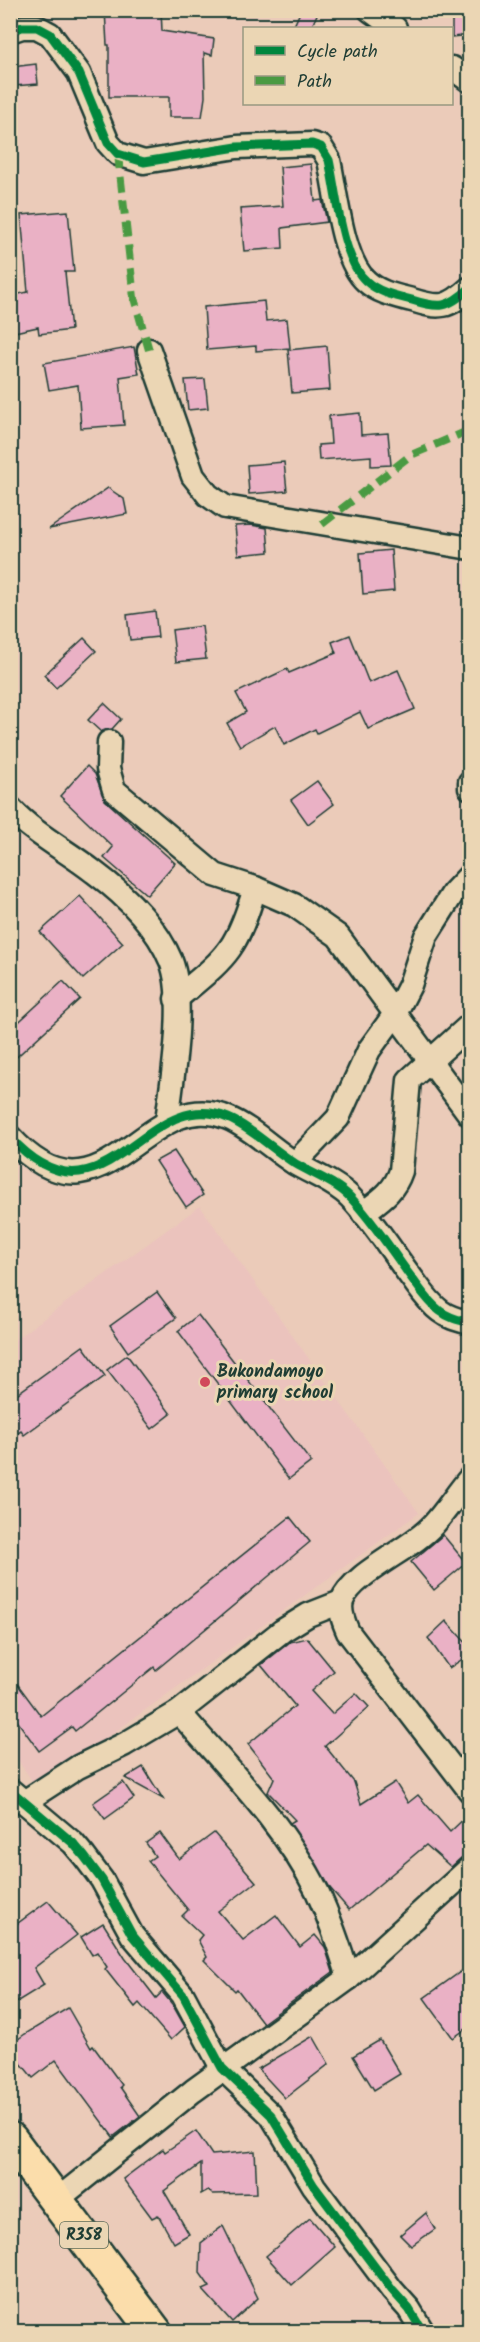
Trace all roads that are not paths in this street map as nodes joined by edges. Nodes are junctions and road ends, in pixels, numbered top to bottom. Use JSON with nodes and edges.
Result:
{"nodes":[{"id":1,"x":370,"y":10,"type":"edge"},
{"id":2,"x":394,"y":27,"type":"edge"},
{"id":3,"x":10,"y":31,"type":"edge"},
{"id":4,"x":453,"y":69,"type":"edge"},
{"id":5,"x":470,"y":81,"type":"edge"},
{"id":6,"x":470,"y":288,"type":"edge"},
{"id":7,"x":149,"y":350,"type":"dead end"},
{"id":8,"x":470,"y":548,"type":"edge"},
{"id":9,"x":109,"y":742,"type":"dead end"},
{"id":10,"x":470,"y":782,"type":"edge"},
{"id":11,"x":470,"y":788,"type":"edge"},
{"id":12,"x":10,"y":808,"type":"edge"},
{"id":13,"x":470,"y":875,"type":"edge"},
{"id":14,"x":255,"y":888,"type":"junction"},
{"id":15,"x":176,"y":999,"type":"junction"},
{"id":16,"x":395,"y":1014,"type":"junction"},
{"id":17,"x":470,"y":1025,"type":"edge"},
{"id":18,"x":430,"y":1062,"type":"junction"},
{"id":19,"x":470,"y":1115,"type":"edge"},
{"id":20,"x":167,"y":1121,"type":"junction"},
{"id":21,"x":10,"y":1137,"type":"edge"},
{"id":22,"x":295,"y":1163,"type":"junction"},
{"id":23,"x":363,"y":1213,"type":"junction"},
{"id":24,"x":470,"y":1323,"type":"edge"},
{"id":25,"x":470,"y":1478,"type":"edge"},
{"id":26,"x":460,"y":1503,"type":"edge"},
{"id":27,"x":342,"y":1602,"type":"junction"},
{"id":28,"x":179,"y":1712,"type":"junction"},
{"id":29,"x":470,"y":1791,"type":"edge"},
{"id":30,"x":17,"y":1796,"type":"edge"},
{"id":31,"x":470,"y":1868,"type":"edge"},
{"id":32,"x":349,"y":1978,"type":"junction"},
{"id":33,"x":222,"y":2068,"type":"junction"},
{"id":34,"x":10,"y":2139,"type":"edge"},
{"id":35,"x":58,"y":2199,"type":"junction"},
{"id":36,"x":155,"y":2331,"type":"edge"},
{"id":37,"x":423,"y":2331,"type":"edge"}],
"edges":[{"from":1,"to":2,"type":"street"},
{"from":3,"to":6,"type":"street"},
{"from":4,"to":5,"type":"street"},
{"from":7,"to":8,"type":"street"},
{"from":9,"to":14,"type":"street"},
{"from":10,"to":11,"type":"street"},
{"from":12,"to":15,"type":"street"},
{"from":13,"to":16,"type":"street"},
{"from":14,"to":15,"type":"street"},
{"from":14,"to":16,"type":"street"},
{"from":15,"to":20,"type":"street"},
{"from":16,"to":18,"type":"street"},
{"from":16,"to":22,"type":"street"},
{"from":17,"to":18,"type":"street"},
{"from":18,"to":19,"type":"street"},
{"from":18,"to":23,"type":"street"},
{"from":20,"to":21,"type":"street"},
{"from":20,"to":22,"type":"street"},
{"from":22,"to":23,"type":"street"},
{"from":23,"to":24,"type":"street"},
{"from":25,"to":26,"type":"street"},
{"from":26,"to":27,"type":"street"},
{"from":27,"to":28,"type":"street"},
{"from":27,"to":29,"type":"street"},
{"from":28,"to":30,"type":"street"},
{"from":28,"to":32,"type":"street"},
{"from":30,"to":33,"type":"street"},
{"from":31,"to":32,"type":"street"},
{"from":32,"to":33,"type":"street"},
{"from":33,"to":35,"type":"street"},
{"from":33,"to":37,"type":"street"},
{"from":34,"to":35,"type":"main road","number":"R358"},
{"from":35,"to":36,"type":"main road","number":"R358"}]}
